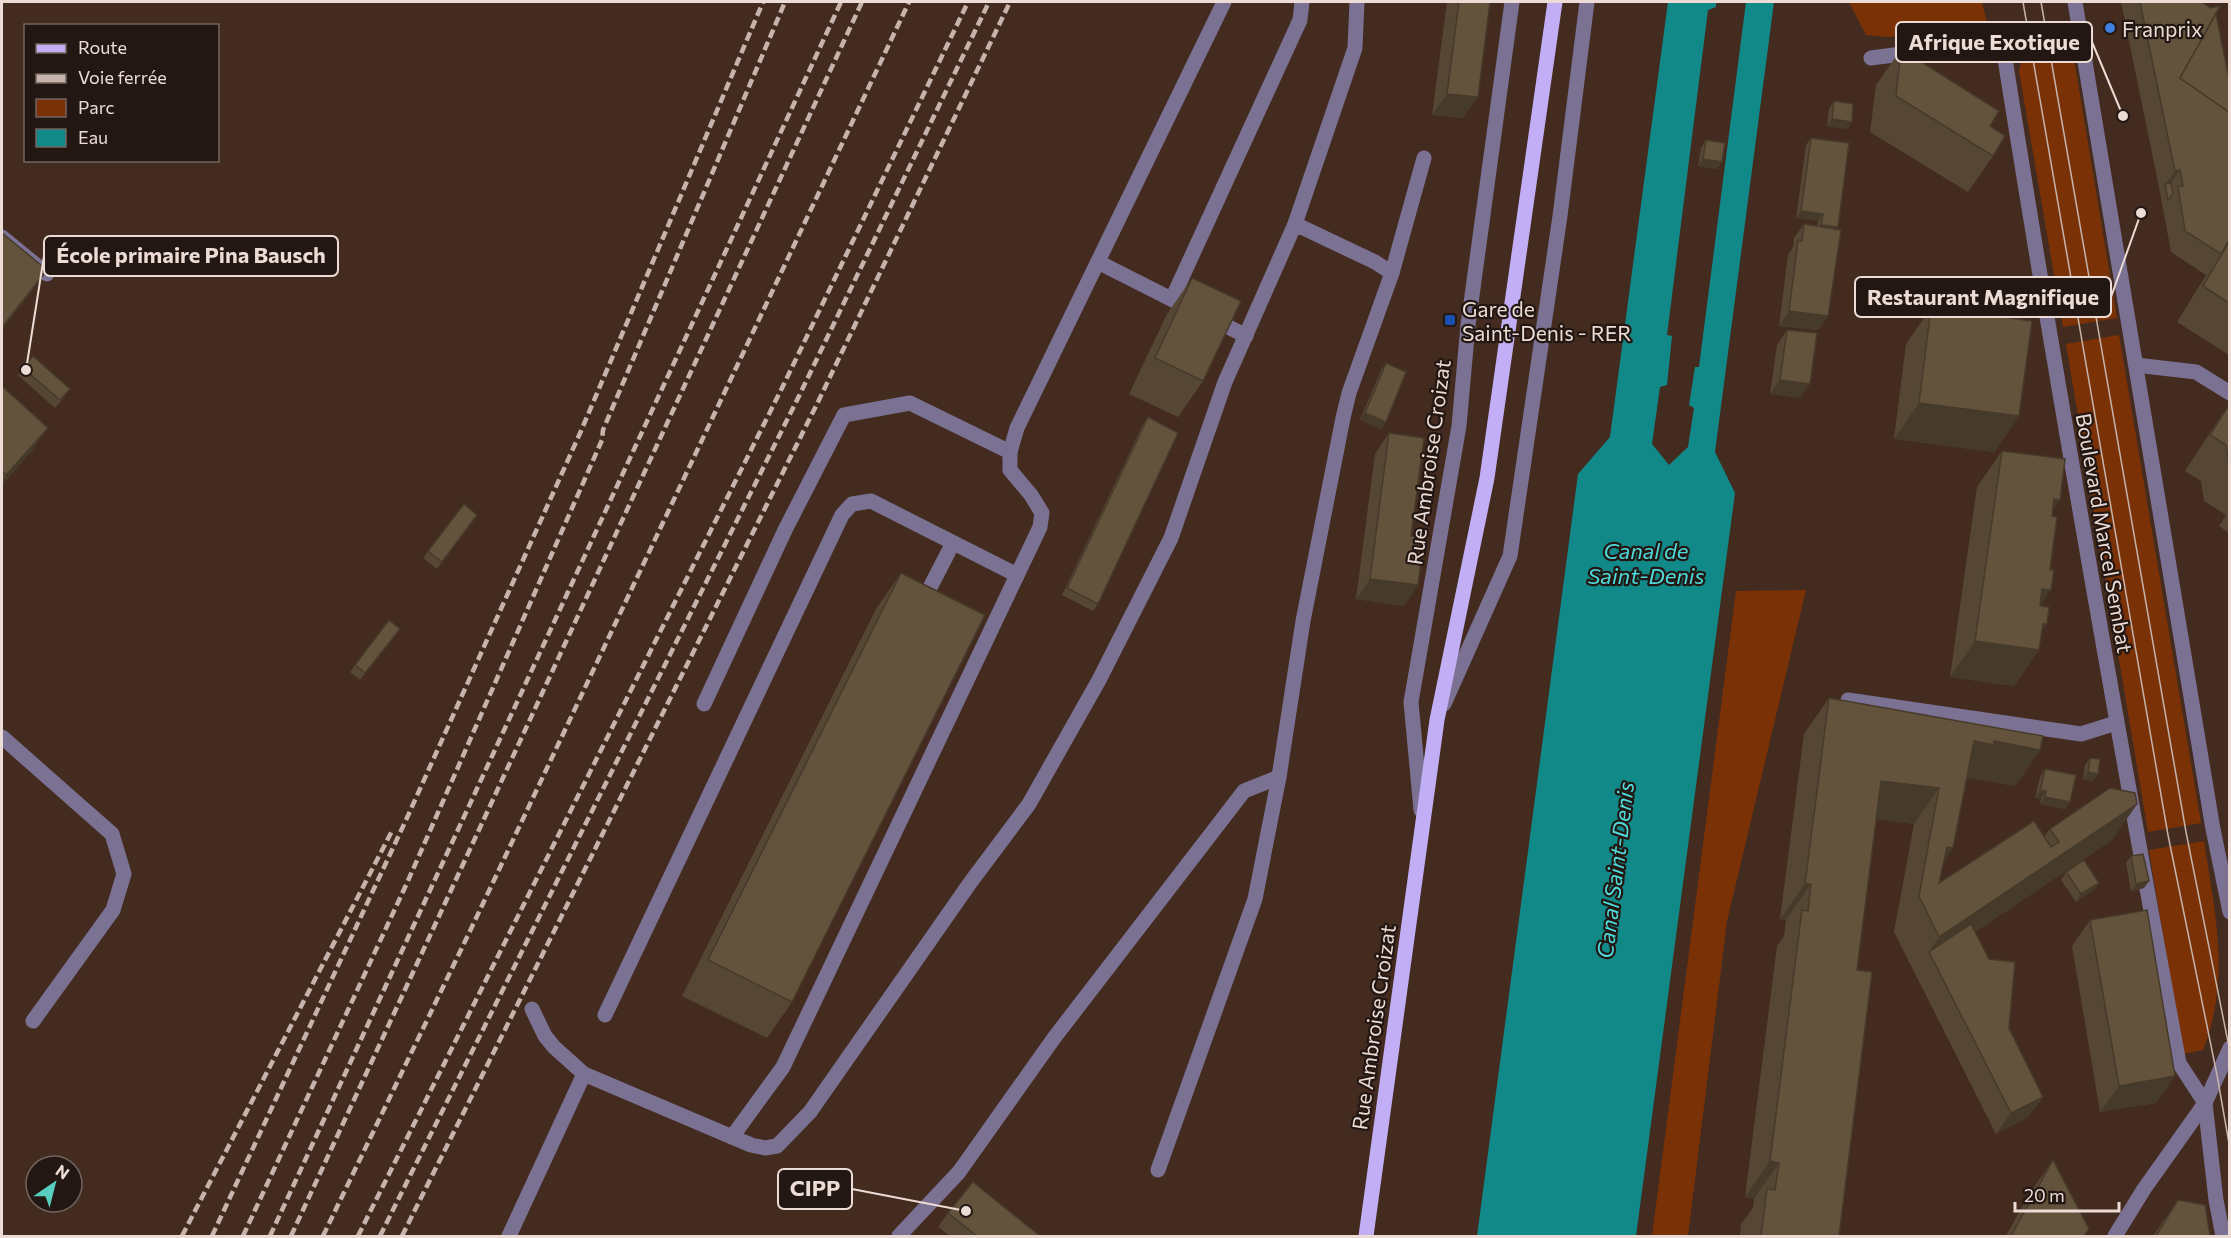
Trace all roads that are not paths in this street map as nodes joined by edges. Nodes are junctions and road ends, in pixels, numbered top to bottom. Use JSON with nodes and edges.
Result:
{"nodes":[{"id":1,"x":1224,"y":2,"type":"edge"},
{"id":2,"x":1302,"y":2,"type":"edge"},
{"id":3,"x":1357,"y":2,"type":"edge"},
{"id":4,"x":1512,"y":2,"type":"edge"},
{"id":5,"x":1555,"y":2,"type":"edge"},
{"id":6,"x":1587,"y":2,"type":"edge"},
{"id":7,"x":2074,"y":2,"type":"edge"},
{"id":8,"x":2080,"y":28,"type":"junction"},
{"id":9,"x":2002,"y":40,"type":"junction"},
{"id":10,"x":1871,"y":58,"type":"dead end"},
{"id":11,"x":1424,"y":158,"type":"dead end"},
{"id":12,"x":1295,"y":224,"type":"junction"},
{"id":13,"x":2,"y":237,"type":"edge"},
{"id":14,"x":1098,"y":262,"type":"junction"},
{"id":15,"x":1392,"y":273,"type":"junction"},
{"id":16,"x":48,"y":274,"type":"dead end"},
{"id":17,"x":1172,"y":299,"type":"junction"},
{"id":18,"x":1246,"y":336,"type":"junction"},
{"id":19,"x":2136,"y":365,"type":"junction"},
{"id":20,"x":2229,"y":393,"type":"edge"},
{"id":21,"x":1010,"y":452,"type":"junction"},
{"id":22,"x":953,"y":543,"type":"junction"},
{"id":23,"x":1017,"y":575,"type":"junction"},
{"id":24,"x":923,"y":601,"type":"edge"},
{"id":25,"x":1848,"y":700,"type":"edge"},
{"id":26,"x":704,"y":704,"type":"dead end"},
{"id":27,"x":1437,"y":720,"type":"junction"},
{"id":28,"x":2116,"y":723,"type":"junction"},
{"id":29,"x":2,"y":736,"type":"edge"},
{"id":30,"x":1279,"y":777,"type":"junction"},
{"id":31,"x":1423,"y":822,"type":"junction"},
{"id":32,"x":2229,"y":912,"type":"edge"},
{"id":33,"x":532,"y":1009,"type":"dead end"},
{"id":34,"x":605,"y":1015,"type":"dead end"},
{"id":35,"x":33,"y":1021,"type":"dead end"},
{"id":36,"x":2229,"y":1048,"type":"edge"},
{"id":37,"x":584,"y":1074,"type":"junction"},
{"id":38,"x":2205,"y":1104,"type":"junction"},
{"id":39,"x":732,"y":1137,"type":"junction"},
{"id":40,"x":1158,"y":1170,"type":"dead end"},
{"id":41,"x":508,"y":1236,"type":"edge"},
{"id":42,"x":899,"y":1236,"type":"edge"},
{"id":43,"x":1365,"y":1236,"type":"edge"},
{"id":44,"x":2115,"y":1236,"type":"edge"},
{"id":45,"x":2223,"y":1236,"type":"edge"}],
"edges":[{"from":1,"to":14,"type":"street"},
{"from":2,"to":17,"type":"street"},
{"from":3,"to":12,"type":"street"},
{"from":4,"to":31,"type":"street","name":"Rue Ambroise Croizat"},
{"from":5,"to":27,"type":"main road","name":"Rue Ambroise Croizat"},
{"from":6,"to":27,"type":"street","name":"Rue Ambroise Croizat"},
{"from":7,"to":8,"type":"street"},
{"from":8,"to":9,"type":"street"},
{"from":8,"to":19,"type":"street"},
{"from":9,"to":10,"type":"street"},
{"from":9,"to":28,"type":"street","name":"Boulevard Marcel Sembat"},
{"from":11,"to":15,"type":"street"},
{"from":12,"to":15,"type":"street"},
{"from":12,"to":18,"type":"street"},
{"from":13,"to":16,"type":"street"},
{"from":14,"to":17,"type":"street"},
{"from":14,"to":21,"type":"street"},
{"from":15,"to":30,"type":"street"},
{"from":17,"to":18,"type":"street"},
{"from":18,"to":39,"type":"street"},
{"from":19,"to":20,"type":"street"},
{"from":19,"to":32,"type":"street"},
{"from":21,"to":23,"type":"street"},
{"from":21,"to":26,"type":"street"},
{"from":22,"to":23,"type":"street"},
{"from":22,"to":24,"type":"street"},
{"from":22,"to":34,"type":"street"},
{"from":23,"to":39,"type":"street"},
{"from":25,"to":28,"type":"street"},
{"from":27,"to":31,"type":"main road","name":"Rue Ambroise Croizat"},
{"from":28,"to":38,"type":"street","name":"Boulevard Marcel Sembat"},
{"from":29,"to":35,"type":"street"},
{"from":30,"to":40,"type":"street"},
{"from":30,"to":42,"type":"street"},
{"from":31,"to":43,"type":"main road","name":"Rue Ambroise Croizat"},
{"from":33,"to":37,"type":"street"},
{"from":36,"to":38,"type":"street","name":"Boulevard Marcel Sembat"},
{"from":37,"to":39,"type":"street"},
{"from":37,"to":41,"type":"street"},
{"from":38,"to":44,"type":"street"},
{"from":38,"to":45,"type":"street","name":"Boulevard Marcel Sembat"}]}
